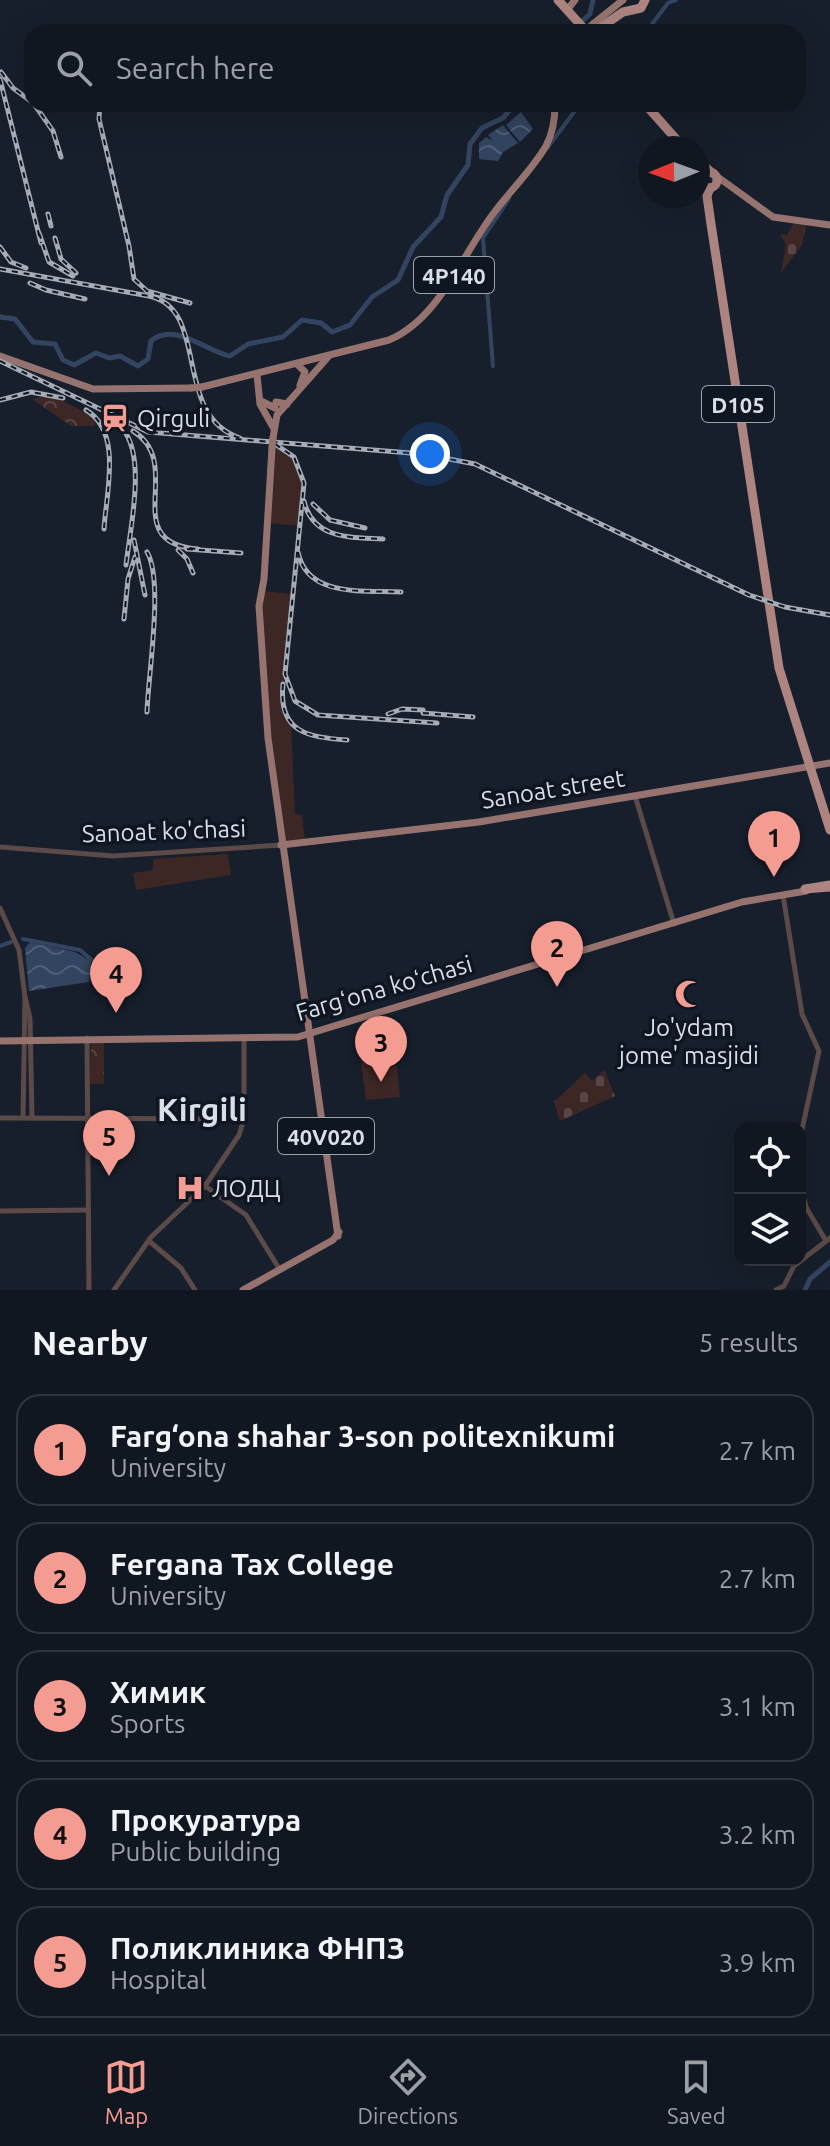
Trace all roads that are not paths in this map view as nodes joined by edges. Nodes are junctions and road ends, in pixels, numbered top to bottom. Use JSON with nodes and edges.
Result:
{"nodes":[{"id":1,"x":558,"y":0,"type":"edge"},
{"id":2,"x":575,"y":0,"type":"edge"},
{"id":3,"x":623,"y":0,"type":"edge"},
{"id":4,"x":645,"y":0,"type":"edge"},
{"id":5,"x":571,"y":14,"type":"junction"},
{"id":6,"x":584,"y":24,"type":"edge"},
{"id":7,"x":598,"y":24,"type":"edge"},
{"id":8,"x":602,"y":24,"type":"edge"},
{"id":9,"x":554,"y":112,"type":"edge"},
{"id":10,"x":652,"y":112,"type":"edge"},
{"id":11,"x":672,"y":136,"type":"edge"},
{"id":12,"x":710,"y":182,"type":"edge"},
{"id":13,"x":710,"y":208,"type":"edge"},
{"id":14,"x":830,"y":225,"type":"edge"},
{"id":15,"x":0,"y":356,"type":"edge"},
{"id":16,"x":329,"y":356,"type":"junction"},
{"id":17,"x":297,"y":364,"type":"junction"},
{"id":18,"x":257,"y":375,"type":"junction"},
{"id":19,"x":296,"y":393,"type":"junction"},
{"id":20,"x":259,"y":399,"type":"junction"},
{"id":21,"x":287,"y":404,"type":"junction"},
{"id":22,"x":274,"y":429,"type":"junction"},
{"id":23,"x":830,"y":763,"type":"edge"},
{"id":24,"x":810,"y":766,"type":"junction"},
{"id":25,"x":635,"y":796,"type":"junction"},
{"id":26,"x":830,"y":830,"type":"edge"},
{"id":27,"x":281,"y":845,"type":"junction"},
{"id":28,"x":0,"y":847,"type":"edge"},
{"id":29,"x":830,"y":886,"type":"edge"},
{"id":30,"x":806,"y":890,"type":"junction"},
{"id":31,"x":783,"y":895,"type":"junction"},
{"id":32,"x":0,"y":908,"type":"edge"},
{"id":33,"x":674,"y":923,"type":"junction"},
{"id":34,"x":308,"y":1034,"type":"junction"},
{"id":35,"x":244,"y":1037,"type":"junction"},
{"id":36,"x":27,"y":1039,"type":"junction"},
{"id":37,"x":87,"y":1039,"type":"junction"},
{"id":38,"x":0,"y":1040,"type":"edge"},
{"id":39,"x":0,"y":1118,"type":"edge"},
{"id":40,"x":23,"y":1118,"type":"junction"},
{"id":41,"x":32,"y":1118,"type":"junction"},
{"id":42,"x":88,"y":1118,"type":"junction"},
{"id":43,"x":244,"y":1119,"type":"junction"},
{"id":44,"x":803,"y":1122,"type":"edge"},
{"id":45,"x":329,"y":1156,"type":"junction"},
{"id":46,"x":205,"y":1186,"type":"junction"},
{"id":47,"x":803,"y":1194,"type":"edge"},
{"id":48,"x":88,"y":1210,"type":"junction"},
{"id":49,"x":0,"y":1211,"type":"edge"},
{"id":50,"x":828,"y":1240,"type":"edge"},
{"id":51,"x":149,"y":1241,"type":"junction"},
{"id":52,"x":280,"y":1270,"type":"junction"},
{"id":53,"x":89,"y":1290,"type":"edge"},
{"id":54,"x":114,"y":1290,"type":"edge"},
{"id":55,"x":195,"y":1290,"type":"edge"},
{"id":56,"x":243,"y":1290,"type":"edge"},
{"id":57,"x":776,"y":1290,"type":"edge"}],
"edges":[{"from":1,"to":5,"type":"highway"},
{"from":2,"to":5,"type":"main road"},
{"from":3,"to":7,"type":"main road"},
{"from":4,"to":8,"type":"highway"},
{"from":5,"to":6,"type":"highway"},
{"from":9,"to":16,"type":"main road","number":"4P140"},
{"from":10,"to":11,"type":"highway"},
{"from":12,"to":14,"type":"main road"},
{"from":13,"to":24,"type":"highway","number":"D105"},
{"from":15,"to":18,"type":"main road","number":"4P140","bridge":true},
{"from":16,"to":17,"type":"main road","number":"4P140"},
{"from":16,"to":19,"type":"main road"},
{"from":17,"to":18,"type":"main road","number":"4P140"},
{"from":17,"to":19,"type":"main road"},
{"from":18,"to":20,"type":"main road"},
{"from":19,"to":21,"type":"main road"},
{"from":20,"to":21,"type":"main road"},
{"from":20,"to":22,"type":"main road"},
{"from":21,"to":22,"type":"main road"},
{"from":22,"to":27,"type":"main road","bridge":true},
{"from":23,"to":24,"type":"main road","name":"Sanoat street"},
{"from":24,"to":25,"type":"main road","name":"Sanoat street"},
{"from":24,"to":26,"type":"highway","number":"D105"},
{"from":25,"to":27,"type":"main road","name":"Sanoat street"},
{"from":25,"to":33,"type":"street"},
{"from":27,"to":28,"type":"street","name":"Sanoat ko'chasi"},
{"from":27,"to":34,"type":"main road"},
{"from":29,"to":30,"type":"highway","name":"Fargʻona koʻchasi"},
{"from":30,"to":31,"type":"main road","name":"Fargʻona koʻchasi"},
{"from":30,"to":33,"type":"main road","name":"Fargʻona koʻchasi"},
{"from":31,"to":33,"type":"main road","name":"Fargʻona koʻchasi"},
{"from":31,"to":44,"type":"street"},
{"from":32,"to":36,"type":"street"},
{"from":33,"to":34,"type":"main road","name":"Fargʻona koʻchasi"},
{"from":34,"to":35,"type":"main road","name":"Fargʻona koʻchasi"},
{"from":34,"to":45,"type":"main road","number":"40V020"},
{"from":34,"to":45,"type":"main road"},
{"from":35,"to":37,"type":"main road","name":"Fargʻona koʻchasi"},
{"from":35,"to":43,"type":"street"},
{"from":36,"to":37,"type":"main road","name":"Fargʻona koʻchasi"},
{"from":36,"to":38,"type":"main road","name":"Fargʻona koʻchasi"},
{"from":36,"to":40,"type":"street"},
{"from":36,"to":41,"type":"street"},
{"from":37,"to":42,"type":"street"},
{"from":39,"to":40,"type":"street"},
{"from":40,"to":41,"type":"street"},
{"from":41,"to":42,"type":"street"},
{"from":42,"to":43,"type":"street"},
{"from":42,"to":48,"type":"street"},
{"from":43,"to":46,"type":"street"},
{"from":45,"to":52,"type":"main road","number":"40V020"},
{"from":46,"to":51,"type":"street"},
{"from":46,"to":52,"type":"street"},
{"from":47,"to":50,"type":"street"},
{"from":48,"to":49,"type":"street"},
{"from":48,"to":53,"type":"street"},
{"from":50,"to":57,"type":"street"},
{"from":51,"to":54,"type":"street"},
{"from":51,"to":55,"type":"street"},
{"from":52,"to":56,"type":"main road","number":"40V020"}]}
